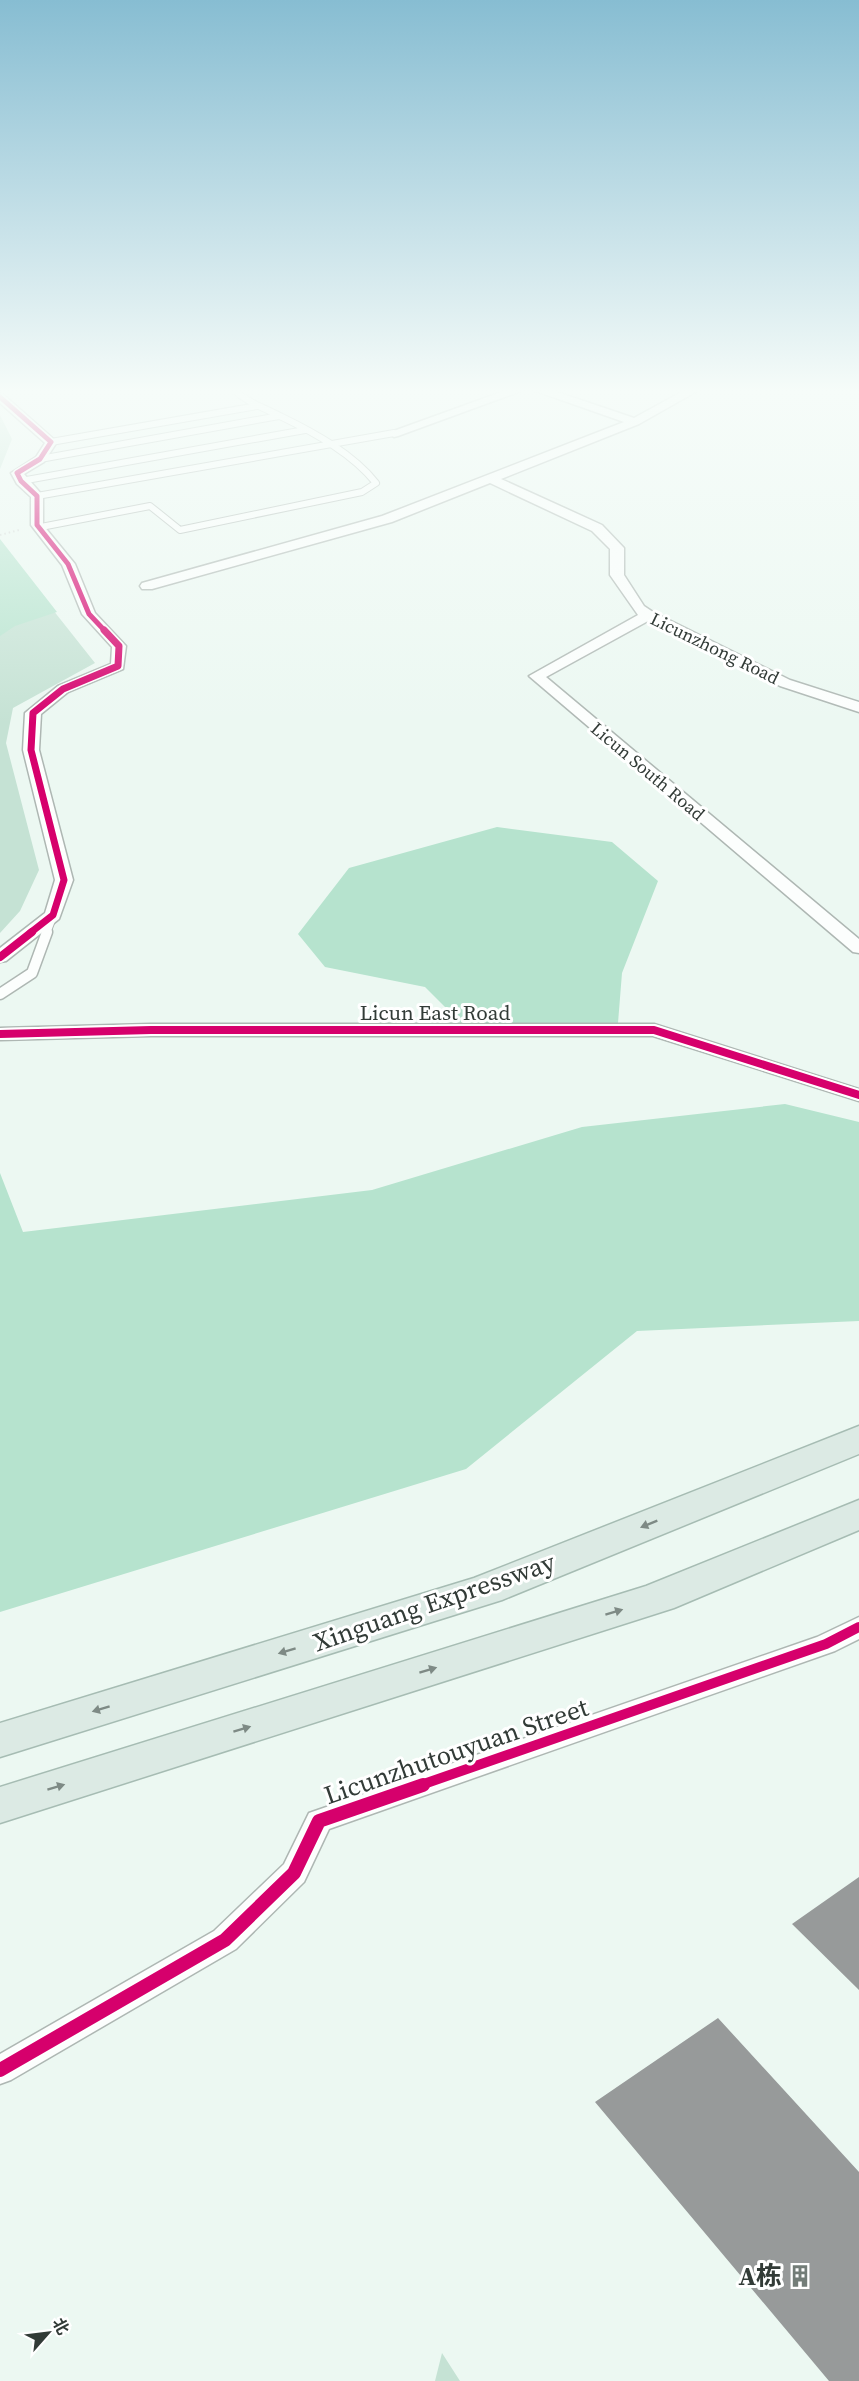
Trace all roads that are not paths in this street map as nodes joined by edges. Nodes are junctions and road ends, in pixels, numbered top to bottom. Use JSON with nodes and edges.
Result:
{"nodes":[{"id":1,"x":37,"y":501,"type":"edge"},
{"id":2,"x":318,"y":501,"type":"edge"},
{"id":3,"x":431,"y":501,"type":"edge"},
{"id":4,"x":539,"y":501,"type":"edge"},
{"id":5,"x":41,"y":527,"type":"junction"},
{"id":6,"x":147,"y":586,"type":"dead end"},
{"id":7,"x":648,"y":615,"type":"junction"},
{"id":8,"x":859,"y":707,"type":"edge"},
{"id":9,"x":53,"y":915,"type":"junction"},
{"id":10,"x":859,"y":948,"type":"edge"},
{"id":11,"x":0,"y":957,"type":"edge"},
{"id":12,"x":0,"y":994,"type":"edge"},
{"id":13,"x":0,"y":1034,"type":"edge"},
{"id":14,"x":859,"y":1095,"type":"edge"},
{"id":15,"x":859,"y":1421,"type":"edge"},
{"id":16,"x":859,"y":1439,"type":"edge"},
{"id":17,"x":695,"y":1506,"type":"junction"},
{"id":18,"x":859,"y":1514,"type":"edge"},
{"id":19,"x":859,"y":1627,"type":"edge"},
{"id":20,"x":0,"y":1740,"type":"edge"},
{"id":21,"x":0,"y":1805,"type":"edge"},
{"id":22,"x":0,"y":2070,"type":"edge"}],
"edges":[{"from":1,"to":5,"type":"street"},
{"from":2,"to":5,"type":"lane"},
{"from":3,"to":6,"type":"street"},
{"from":4,"to":7,"type":"street","name":"Licunzhong Road"},
{"from":5,"to":9,"type":"street"},
{"from":7,"to":8,"type":"street","name":"Licunzhong Road"},
{"from":7,"to":10,"type":"street","name":"Licun South Road"},
{"from":9,"to":11,"type":"street"},
{"from":9,"to":12,"type":"lane"},
{"from":13,"to":14,"type":"street","name":"Licun East Road"},
{"from":15,"to":17,"type":"highway"},
{"from":16,"to":17,"type":"highway","name":"Xinguang Expressway"},
{"from":17,"to":20,"type":"highway","name":"Xinguang Expressway","one_way":true},
{"from":21,"to":18,"type":"highway","one_way":true},
{"from":19,"to":22,"type":"street","name":"Licunzhutouyuan Street"}]}
